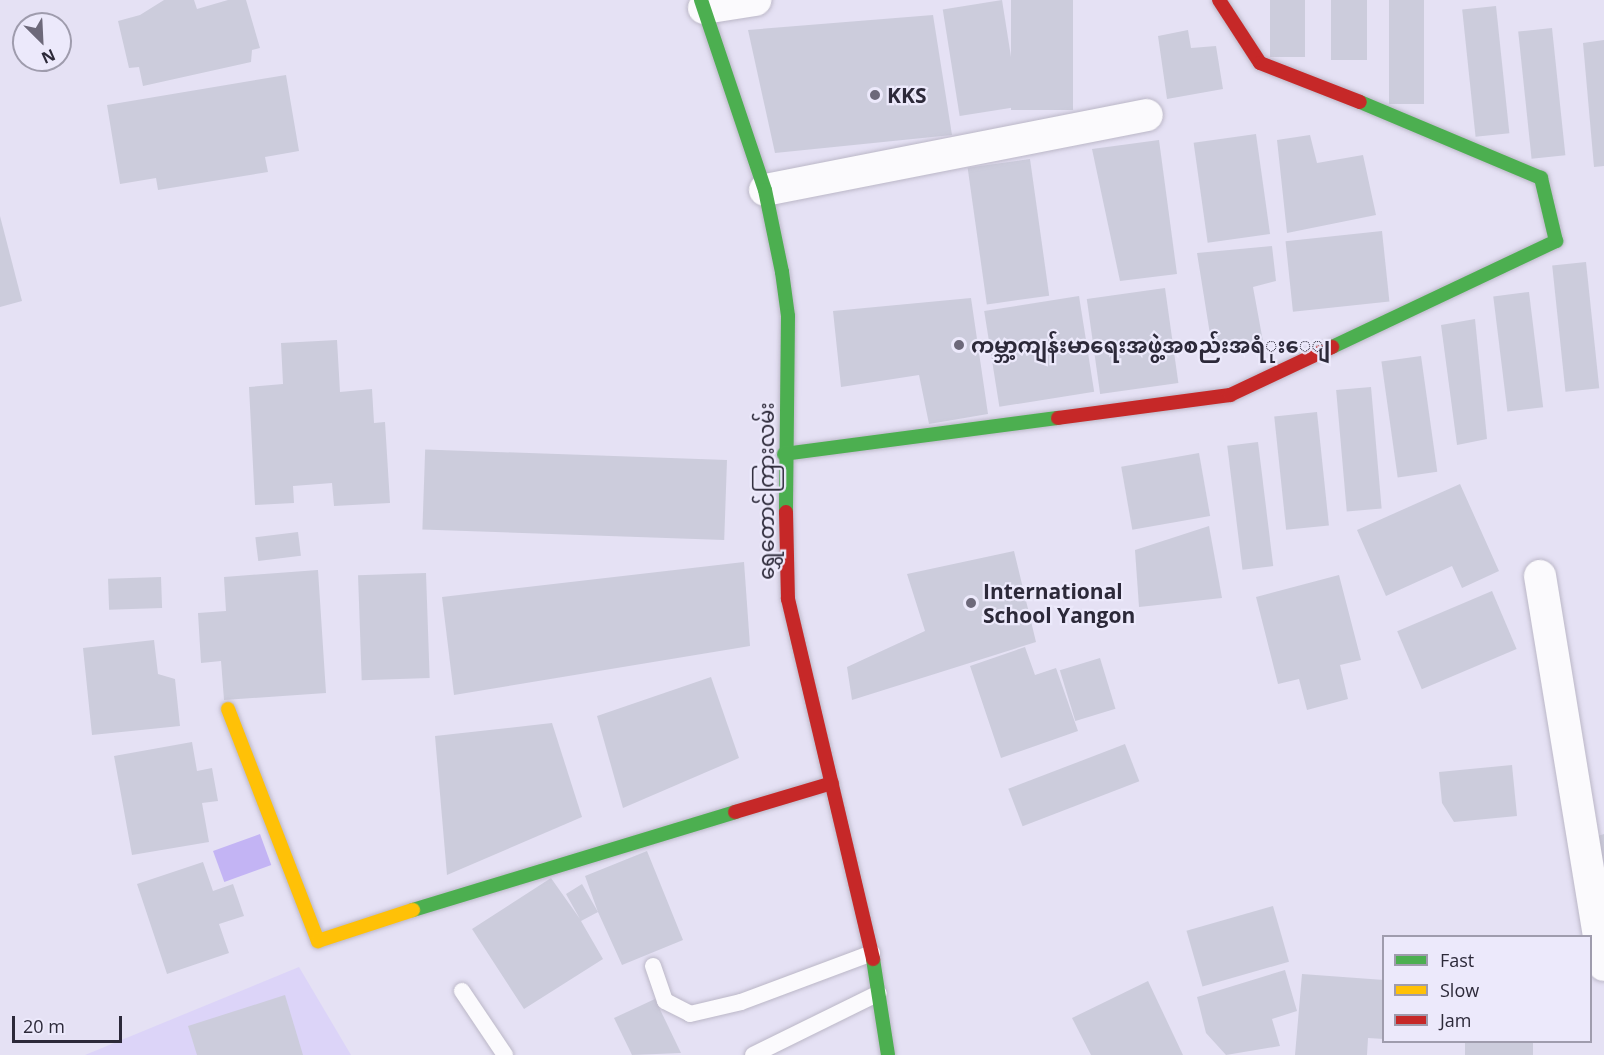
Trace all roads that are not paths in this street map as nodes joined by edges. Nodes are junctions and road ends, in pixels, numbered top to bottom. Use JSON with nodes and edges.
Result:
{"nodes":[{"id":1,"x":755,"y":0,"type":"edge"},
{"id":2,"x":1219,"y":0,"type":"edge"},
{"id":3,"x":702,"y":4,"type":"edge"},
{"id":4,"x":1147,"y":115,"type":"dead end"},
{"id":5,"x":765,"y":190,"type":"junction"},
{"id":6,"x":784,"y":454,"type":"junction"},
{"id":7,"x":1540,"y":576,"type":"dead end"},
{"id":8,"x":228,"y":709,"type":"dead end"},
{"id":9,"x":832,"y":783,"type":"junction"},
{"id":10,"x":872,"y":953,"type":"junction"},
{"id":11,"x":1604,"y":965,"type":"edge"},
{"id":12,"x":653,"y":966,"type":"dead end"},
{"id":13,"x":462,"y":991,"type":"dead end"},
{"id":14,"x":879,"y":993,"type":"junction"},
{"id":15,"x":506,"y":1055,"type":"edge"},
{"id":16,"x":753,"y":1055,"type":"edge"},
{"id":17,"x":888,"y":1055,"type":"edge"}],
"edges":[{"from":1,"to":3,"type":"street"},
{"from":2,"to":6,"type":"street"},
{"from":3,"to":5,"type":"street","name":"ရွှေတောင်ကြားလမ်း"},
{"from":4,"to":5,"type":"street"},
{"from":5,"to":6,"type":"street","name":"ရွှေတောင်ကြားလမ်း"},
{"from":6,"to":9,"type":"street","name":"ရွှေတောင်ကြားလမ်း"},
{"from":7,"to":11,"type":"street"},
{"from":8,"to":9,"type":"street"},
{"from":9,"to":10,"type":"street","name":"ရွှေတောင်ကြားလမ်း"},
{"from":10,"to":12,"type":"lane"},
{"from":10,"to":14,"type":"street","name":"ရွှေတောင်ကြားလမ်း"},
{"from":13,"to":15,"type":"lane"},
{"from":14,"to":16,"type":"lane"},
{"from":14,"to":17,"type":"street","name":"ရွှေတောင်ကြားလမ်း"}]}
